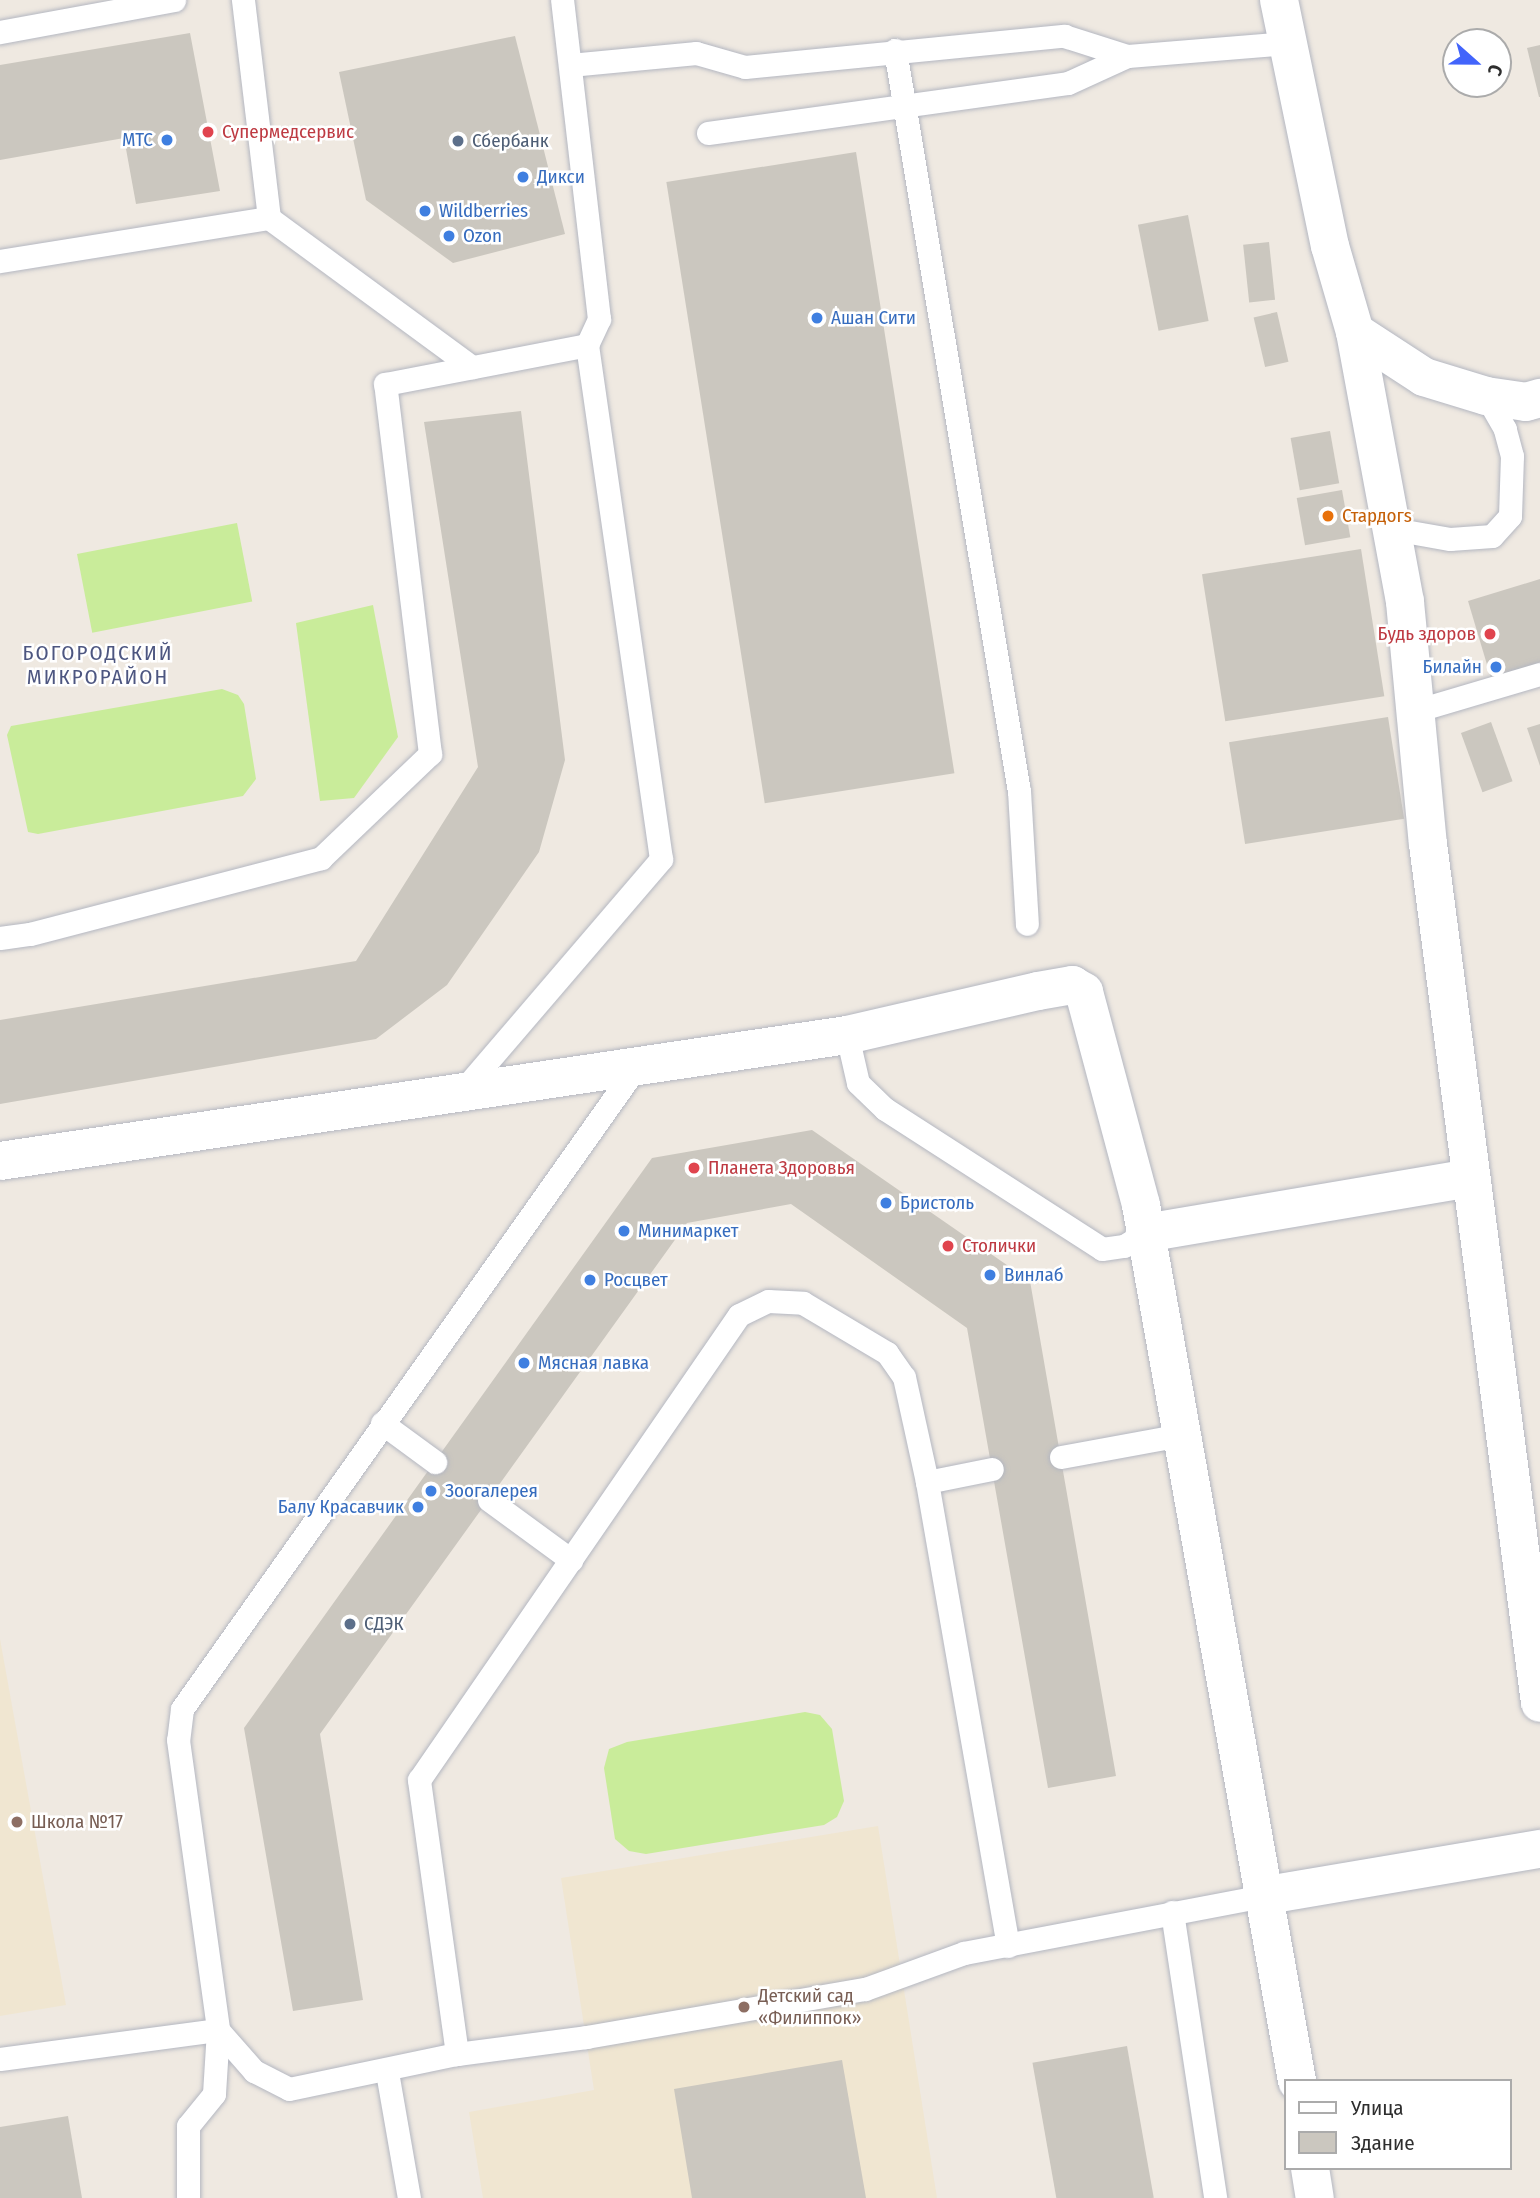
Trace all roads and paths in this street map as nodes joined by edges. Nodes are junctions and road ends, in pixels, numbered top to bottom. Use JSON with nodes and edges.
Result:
{"nodes":[{"id":1,"x":174,"y":0,"type":"edge"},
{"id":2,"x":243,"y":0,"type":"edge"},
{"id":3,"x":562,"y":0,"type":"edge"},
{"id":4,"x":1279,"y":0,"type":"edge"},
{"id":5,"x":0,"y":32,"type":"edge"},
{"id":6,"x":1288,"y":43,"type":"junction"},
{"id":7,"x":895,"y":50,"type":"junction"},
{"id":8,"x":1128,"y":55,"type":"junction"},
{"id":9,"x":570,"y":65,"type":"junction"},
{"id":10,"x":903,"y":107,"type":"junction"},
{"id":11,"x":708,"y":133,"type":"dead end"},
{"id":12,"x":269,"y":218,"type":"junction"},
{"id":13,"x":0,"y":261,"type":"edge"},
{"id":14,"x":1355,"y":332,"type":"junction"},
{"id":15,"x":587,"y":345,"type":"junction"},
{"id":16,"x":472,"y":367,"type":"junction"},
{"id":17,"x":1486,"y":396,"type":"junction"},
{"id":18,"x":1540,"y":398,"type":"edge"},
{"id":19,"x":1393,"y":529,"type":"junction"},
{"id":20,"x":1540,"y":674,"type":"edge"},
{"id":21,"x":1415,"y":711,"type":"junction"},
{"id":22,"x":1027,"y":924,"type":"dead end"},
{"id":23,"x":0,"y":938,"type":"edge"},
{"id":24,"x":848,"y":1035,"type":"junction"},
{"id":25,"x":639,"y":1063,"type":"junction"},
{"id":26,"x":464,"y":1089,"type":"junction"},
{"id":27,"x":0,"y":1161,"type":"edge"},
{"id":28,"x":1469,"y":1178,"type":"junction"},
{"id":29,"x":1144,"y":1233,"type":"junction"},
{"id":30,"x":382,"y":1423,"type":"junction"},
{"id":31,"x":1181,"y":1435,"type":"junction"},
{"id":32,"x":1060,"y":1457,"type":"dead end"},
{"id":33,"x":435,"y":1462,"type":"dead end"},
{"id":34,"x":992,"y":1469,"type":"dead end"},
{"id":35,"x":928,"y":1482,"type":"junction"},
{"id":36,"x":489,"y":1500,"type":"dead end"},
{"id":37,"x":571,"y":1560,"type":"junction"},
{"id":38,"x":1540,"y":1703,"type":"edge"},
{"id":39,"x":1540,"y":1849,"type":"edge"},
{"id":40,"x":1267,"y":1895,"type":"junction"},
{"id":41,"x":1172,"y":1912,"type":"junction"},
{"id":42,"x":1008,"y":1946,"type":"junction"},
{"id":43,"x":218,"y":2030,"type":"junction"},
{"id":44,"x":457,"y":2054,"type":"junction"},
{"id":45,"x":0,"y":2059,"type":"edge"},
{"id":46,"x":387,"y":2072,"type":"junction"},
{"id":47,"x":1297,"y":2079,"type":"edge"},
{"id":48,"x":1310,"y":2170,"type":"edge"},
{"id":49,"x":188,"y":2198,"type":"edge"},
{"id":50,"x":409,"y":2198,"type":"edge"},
{"id":51,"x":1215,"y":2198,"type":"edge"},
{"id":52,"x":1315,"y":2198,"type":"edge"}],
"edges":[{"from":1,"to":5,"type":"lane"},
{"from":2,"to":12,"type":"lane"},
{"from":3,"to":9,"type":"lane"},
{"from":4,"to":6,"type":"street"},
{"from":6,"to":8,"type":"lane"},
{"from":6,"to":14,"type":"street"},
{"from":7,"to":8,"type":"lane"},
{"from":7,"to":9,"type":"lane"},
{"from":7,"to":10,"type":"lane"},
{"from":8,"to":10,"type":"lane"},
{"from":9,"to":15,"type":"lane"},
{"from":10,"to":11,"type":"lane"},
{"from":10,"to":22,"type":"lane"},
{"from":12,"to":13,"type":"lane"},
{"from":12,"to":16,"type":"lane"},
{"from":14,"to":17,"type":"street"},
{"from":14,"to":19,"type":"street"},
{"from":15,"to":16,"type":"lane"},
{"from":15,"to":26,"type":"lane"},
{"from":16,"to":23,"type":"lane"},
{"from":17,"to":18,"type":"street"},
{"from":17,"to":19,"type":"lane"},
{"from":19,"to":21,"type":"street"},
{"from":20,"to":21,"type":"lane"},
{"from":21,"to":28,"type":"street"},
{"from":24,"to":25,"type":"street"},
{"from":24,"to":29,"type":"lane"},
{"from":24,"to":29,"type":"street"},
{"from":25,"to":26,"type":"street"},
{"from":25,"to":30,"type":"lane"},
{"from":26,"to":27,"type":"street"},
{"from":28,"to":29,"type":"street"},
{"from":28,"to":38,"type":"street"},
{"from":29,"to":31,"type":"street"},
{"from":30,"to":33,"type":"lane"},
{"from":30,"to":43,"type":"lane"},
{"from":31,"to":32,"type":"lane"},
{"from":31,"to":40,"type":"street"},
{"from":34,"to":35,"type":"lane"},
{"from":35,"to":37,"type":"lane"},
{"from":35,"to":42,"type":"lane"},
{"from":36,"to":37,"type":"lane"},
{"from":37,"to":44,"type":"lane"},
{"from":39,"to":40,"type":"street"},
{"from":40,"to":41,"type":"lane"},
{"from":40,"to":47,"type":"street"},
{"from":41,"to":42,"type":"lane"},
{"from":41,"to":51,"type":"lane"},
{"from":42,"to":44,"type":"lane"},
{"from":43,"to":45,"type":"lane"},
{"from":43,"to":46,"type":"lane"},
{"from":43,"to":49,"type":"lane"},
{"from":44,"to":46,"type":"lane"},
{"from":46,"to":50,"type":"lane"},
{"from":48,"to":52,"type":"street"}]}
